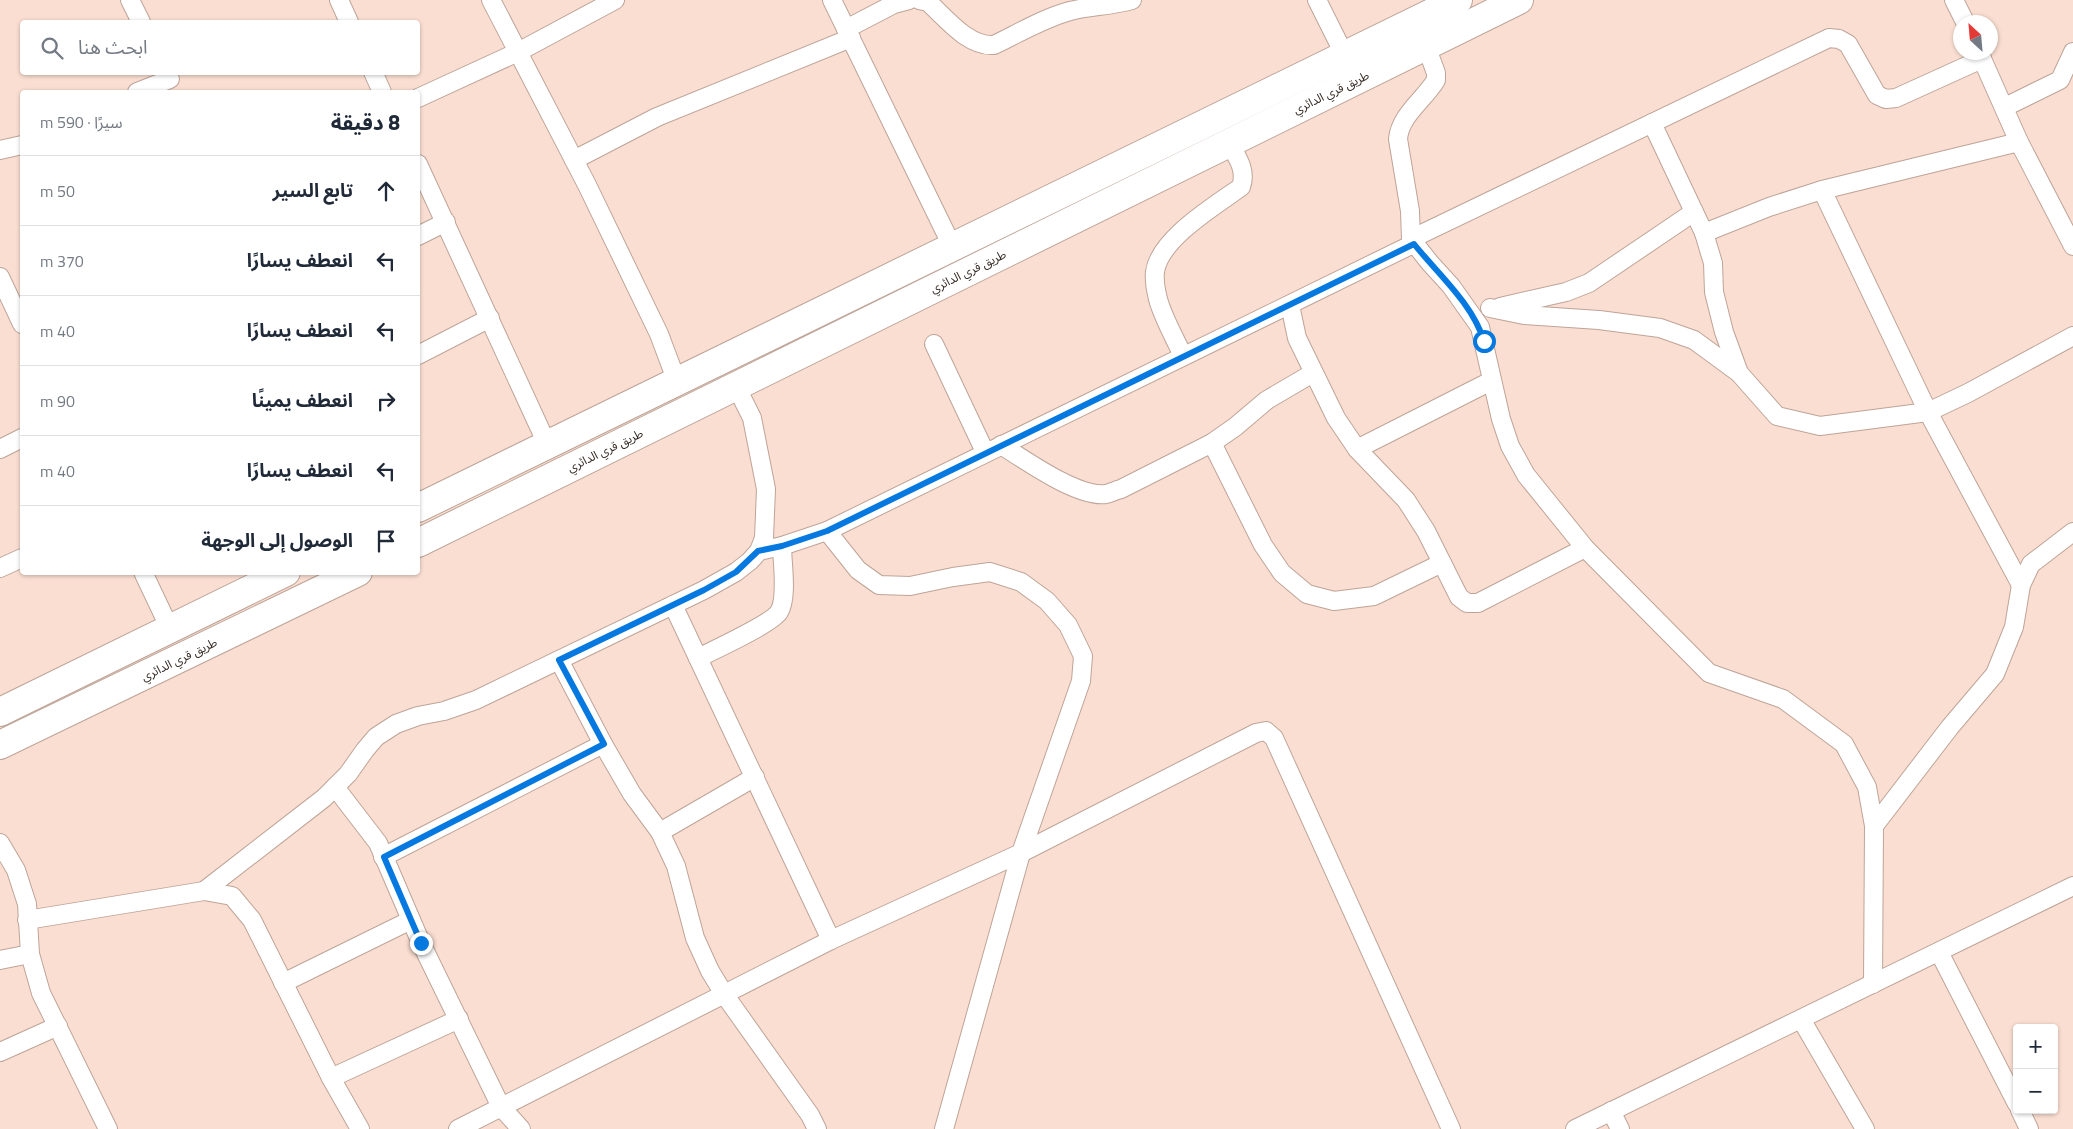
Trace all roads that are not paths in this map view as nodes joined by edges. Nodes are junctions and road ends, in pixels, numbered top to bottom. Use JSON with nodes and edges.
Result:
{"nodes":[{"id":1,"x":130,"y":0,"type":"edge"},
{"id":2,"x":339,"y":0,"type":"edge"},
{"id":3,"x":491,"y":0,"type":"edge"},
{"id":4,"x":615,"y":0,"type":"edge"},
{"id":5,"x":832,"y":0,"type":"edge"},
{"id":6,"x":909,"y":0,"type":"edge"},
{"id":7,"x":920,"y":0,"type":"edge"},
{"id":8,"x":1132,"y":0,"type":"edge"},
{"id":9,"x":1317,"y":0,"type":"edge"},
{"id":10,"x":1458,"y":0,"type":"edge"},
{"id":11,"x":1519,"y":0,"type":"edge"},
{"id":12,"x":1954,"y":0,"type":"edge"},
{"id":13,"x":1961,"y":15,"type":"edge"},
{"id":14,"x":139,"y":20,"type":"edge"},
{"id":15,"x":348,"y":20,"type":"edge"},
{"id":16,"x":848,"y":33,"type":"junction"},
{"id":17,"x":1426,"y":46,"type":"junction"},
{"id":18,"x":518,"y":52,"type":"junction"},
{"id":19,"x":2073,"y":52,"type":"edge"},
{"id":20,"x":1345,"y":56,"type":"junction"},
{"id":21,"x":1973,"y":60,"type":"edge"},
{"id":22,"x":1983,"y":60,"type":"edge"},
{"id":23,"x":374,"y":75,"type":"edge"},
{"id":24,"x":172,"y":81,"type":"edge"},
{"id":25,"x":143,"y":90,"type":"edge"},
{"id":26,"x":381,"y":90,"type":"edge"},
{"id":27,"x":420,"y":97,"type":"edge"},
{"id":28,"x":2005,"y":107,"type":"junction"},
{"id":29,"x":1652,"y":123,"type":"junction"},
{"id":30,"x":2019,"y":142,"type":"junction"},
{"id":31,"x":1229,"y":143,"type":"junction"},
{"id":32,"x":20,"y":145,"type":"edge"},
{"id":33,"x":0,"y":150,"type":"edge"},
{"id":34,"x":574,"y":160,"type":"junction"},
{"id":35,"x":420,"y":168,"type":"edge"},
{"id":36,"x":1822,"y":190,"type":"junction"},
{"id":37,"x":1694,"y":212,"type":"junction"},
{"id":38,"x":446,"y":222,"type":"junction"},
{"id":39,"x":1704,"y":233,"type":"junction"},
{"id":40,"x":420,"y":235,"type":"edge"},
{"id":41,"x":1412,"y":241,"type":"junction"},
{"id":42,"x":2073,"y":246,"type":"edge"},
{"id":43,"x":953,"y":248,"type":"junction"},
{"id":44,"x":0,"y":277,"type":"edge"},
{"id":45,"x":4,"y":297,"type":"edge"},
{"id":46,"x":1290,"y":305,"type":"junction"},
{"id":47,"x":1490,"y":308,"type":"junction"},
{"id":48,"x":1469,"y":310,"type":"junction"},
{"id":49,"x":490,"y":318,"type":"junction"},
{"id":50,"x":20,"y":321,"type":"edge"},
{"id":51,"x":2073,"y":336,"type":"edge"},
{"id":52,"x":934,"y":344,"type":"dead end"},
{"id":53,"x":420,"y":354,"type":"edge"},
{"id":54,"x":1182,"y":356,"type":"junction"},
{"id":55,"x":1313,"y":373,"type":"junction"},
{"id":56,"x":1739,"y":373,"type":"junction"},
{"id":57,"x":1492,"y":381,"type":"junction"},
{"id":58,"x":676,"y":382,"type":"junction"},
{"id":59,"x":736,"y":386,"type":"junction"},
{"id":60,"x":1928,"y":412,"type":"junction"},
{"id":61,"x":20,"y":439,"type":"edge"},
{"id":62,"x":1212,"y":443,"type":"junction"},
{"id":63,"x":547,"y":444,"type":"junction"},
{"id":64,"x":1002,"y":445,"type":"junction"},
{"id":65,"x":1357,"y":449,"type":"junction"},
{"id":66,"x":0,"y":450,"type":"edge"},
{"id":67,"x":985,"y":452,"type":"junction"},
{"id":68,"x":420,"y":507,"type":"edge"},
{"id":69,"x":827,"y":531,"type":"junction"},
{"id":70,"x":2073,"y":532,"type":"edge"},
{"id":71,"x":420,"y":542,"type":"edge"},
{"id":72,"x":782,"y":546,"type":"junction"},
{"id":73,"x":1585,"y":548,"type":"junction"},
{"id":74,"x":758,"y":551,"type":"junction"},
{"id":75,"x":20,"y":559,"type":"edge"},
{"id":76,"x":1442,"y":563,"type":"junction"},
{"id":77,"x":0,"y":568,"type":"edge"},
{"id":78,"x":144,"y":575,"type":"edge"},
{"id":79,"x":280,"y":575,"type":"edge"},
{"id":80,"x":352,"y":575,"type":"edge"},
{"id":81,"x":260,"y":585,"type":"junction"},
{"id":82,"x":2022,"y":585,"type":"junction"},
{"id":83,"x":673,"y":605,"type":"junction"},
{"id":84,"x":274,"y":614,"type":"junction"},
{"id":85,"x":170,"y":629,"type":"junction"},
{"id":86,"x":698,"y":658,"type":"junction"},
{"id":87,"x":559,"y":660,"type":"junction"},
{"id":88,"x":0,"y":712,"type":"edge"},
{"id":89,"x":604,"y":744,"type":"junction"},
{"id":90,"x":0,"y":745,"type":"edge"},
{"id":91,"x":756,"y":777,"type":"junction"},
{"id":92,"x":335,"y":786,"type":"junction"},
{"id":93,"x":1874,"y":826,"type":"junction"},
{"id":94,"x":660,"y":832,"type":"junction"},
{"id":95,"x":0,"y":843,"type":"edge"},
{"id":96,"x":1021,"y":853,"type":"junction"},
{"id":97,"x":384,"y":857,"type":"junction"},
{"id":98,"x":2073,"y":886,"type":"edge"},
{"id":99,"x":204,"y":891,"type":"junction"},
{"id":100,"x":27,"y":920,"type":"junction"},
{"id":101,"x":411,"y":920,"type":"junction"},
{"id":102,"x":832,"y":940,"type":"junction"},
{"id":103,"x":1939,"y":952,"type":"junction"},
{"id":104,"x":30,"y":954,"type":"junction"},
{"id":105,"x":0,"y":960,"type":"edge"},
{"id":106,"x":284,"y":983,"type":"junction"},
{"id":107,"x":1873,"y":984,"type":"junction"},
{"id":108,"x":724,"y":994,"type":"junction"},
{"id":109,"x":459,"y":1019,"type":"junction"},
{"id":110,"x":1801,"y":1019,"type":"junction"},
{"id":111,"x":58,"y":1026,"type":"junction"},
{"id":112,"x":0,"y":1052,"type":"edge"},
{"id":113,"x":331,"y":1078,"type":"junction"},
{"id":114,"x":2013,"y":1096,"type":"edge"},
{"id":115,"x":501,"y":1107,"type":"junction"},
{"id":116,"x":1611,"y":1111,"type":"junction"},
{"id":117,"x":2022,"y":1114,"type":"edge"},
{"id":118,"x":353,"y":1127,"type":"edge"},
{"id":119,"x":108,"y":1129,"type":"edge"},
{"id":120,"x":458,"y":1129,"type":"edge"},
{"id":121,"x":521,"y":1129,"type":"edge"},
{"id":122,"x":817,"y":1129,"type":"edge"},
{"id":123,"x":944,"y":1129,"type":"edge"},
{"id":124,"x":1451,"y":1129,"type":"edge"},
{"id":125,"x":1575,"y":1129,"type":"edge"},
{"id":126,"x":1620,"y":1129,"type":"edge"},
{"id":127,"x":1865,"y":1129,"type":"edge"},
{"id":128,"x":2029,"y":1129,"type":"edge"}],
"edges":[{"from":1,"to":14,"type":"street"},
{"from":2,"to":15,"type":"street"},
{"from":3,"to":18,"type":"street"},
{"from":4,"to":18,"type":"street"},
{"from":5,"to":16,"type":"street"},
{"from":6,"to":16,"type":"street"},
{"from":7,"to":8,"type":"street"},
{"from":9,"to":20,"type":"street"},
{"from":10,"to":20,"type":"highway"},
{"from":11,"to":17,"type":"highway","name":"طريق قري الدائري"},
{"from":12,"to":13,"type":"street"},
{"from":16,"to":34,"type":"street"},
{"from":16,"to":43,"type":"street"},
{"from":17,"to":31,"type":"highway","name":"طريق قري الدائري"},
{"from":17,"to":41,"type":"street"},
{"from":18,"to":27,"type":"street"},
{"from":18,"to":34,"type":"street"},
{"from":19,"to":28,"type":"street"},
{"from":20,"to":43,"type":"highway"},
{"from":21,"to":29,"type":"street"},
{"from":22,"to":28,"type":"street"},
{"from":23,"to":26,"type":"street"},
{"from":24,"to":25,"type":"street"},
{"from":28,"to":30,"type":"street"},
{"from":29,"to":37,"type":"street"},
{"from":29,"to":41,"type":"street"},
{"from":30,"to":36,"type":"street"},
{"from":30,"to":42,"type":"street"},
{"from":31,"to":54,"type":"street"},
{"from":31,"to":59,"type":"highway","name":"طريق قري الدائري"},
{"from":32,"to":33,"type":"street"},
{"from":34,"to":58,"type":"street"},
{"from":35,"to":38,"type":"street"},
{"from":36,"to":39,"type":"street"},
{"from":36,"to":60,"type":"street"},
{"from":37,"to":39,"type":"street"},
{"from":37,"to":47,"type":"street"},
{"from":38,"to":40,"type":"street"},
{"from":38,"to":49,"type":"street"},
{"from":39,"to":56,"type":"street"},
{"from":41,"to":46,"type":"street"},
{"from":41,"to":48,"type":"street"},
{"from":43,"to":58,"type":"highway"},
{"from":44,"to":45,"type":"street"},
{"from":45,"to":50,"type":"street"},
{"from":46,"to":54,"type":"street"},
{"from":46,"to":55,"type":"street"},
{"from":47,"to":48,"type":"street"},
{"from":47,"to":56,"type":"street"},
{"from":48,"to":57,"type":"street"},
{"from":49,"to":53,"type":"street"},
{"from":49,"to":63,"type":"street"},
{"from":51,"to":60,"type":"street"},
{"from":52,"to":67,"type":"street"},
{"from":54,"to":64,"type":"street"},
{"from":55,"to":62,"type":"street"},
{"from":55,"to":65,"type":"street"},
{"from":56,"to":60,"type":"street"},
{"from":57,"to":65,"type":"street"},
{"from":57,"to":73,"type":"street"},
{"from":58,"to":63,"type":"highway"},
{"from":59,"to":71,"type":"highway","name":"طريق قري الدائري"},
{"from":59,"to":74,"type":"street"},
{"from":60,"to":82,"type":"street"},
{"from":61,"to":66,"type":"street"},
{"from":62,"to":64,"type":"street"},
{"from":62,"to":76,"type":"street"},
{"from":63,"to":68,"type":"highway"},
{"from":64,"to":67,"type":"street"},
{"from":65,"to":76,"type":"street"},
{"from":67,"to":69,"type":"street"},
{"from":69,"to":72,"type":"street"},
{"from":69,"to":96,"type":"street"},
{"from":70,"to":82,"type":"street"},
{"from":72,"to":74,"type":"street"},
{"from":72,"to":86,"type":"street"},
{"from":73,"to":76,"type":"street"},
{"from":73,"to":93,"type":"street"},
{"from":74,"to":83,"type":"street"},
{"from":75,"to":77,"type":"street"},
{"from":78,"to":85,"type":"street"},
{"from":79,"to":81,"type":"highway"},
{"from":80,"to":84,"type":"highway","name":"طريق قري الدائري"},
{"from":81,"to":84,"type":"highway"},
{"from":81,"to":85,"type":"highway"},
{"from":82,"to":93,"type":"street"},
{"from":83,"to":86,"type":"street"},
{"from":83,"to":87,"type":"street"},
{"from":84,"to":90,"type":"highway","name":"طريق قري الدائري"},
{"from":85,"to":88,"type":"highway"},
{"from":86,"to":91,"type":"street"},
{"from":87,"to":89,"type":"street"},
{"from":87,"to":92,"type":"street"},
{"from":89,"to":94,"type":"street"},
{"from":89,"to":97,"type":"street"},
{"from":91,"to":94,"type":"street"},
{"from":91,"to":102,"type":"street"},
{"from":92,"to":97,"type":"street"},
{"from":92,"to":99,"type":"street"},
{"from":93,"to":107,"type":"street"},
{"from":94,"to":108,"type":"street"},
{"from":95,"to":100,"type":"street"},
{"from":96,"to":102,"type":"street"},
{"from":96,"to":123,"type":"street"},
{"from":96,"to":124,"type":"street"},
{"from":97,"to":101,"type":"street"},
{"from":98,"to":103,"type":"street"},
{"from":99,"to":100,"type":"street"},
{"from":99,"to":106,"type":"street"},
{"from":100,"to":104,"type":"street"},
{"from":101,"to":106,"type":"street"},
{"from":101,"to":109,"type":"street"},
{"from":102,"to":108,"type":"street"},
{"from":103,"to":107,"type":"street"},
{"from":103,"to":114,"type":"street"},
{"from":104,"to":105,"type":"street"},
{"from":104,"to":111,"type":"street"},
{"from":106,"to":113,"type":"street"},
{"from":107,"to":110,"type":"street"},
{"from":108,"to":115,"type":"street"},
{"from":108,"to":122,"type":"street"},
{"from":109,"to":113,"type":"street"},
{"from":109,"to":115,"type":"street"},
{"from":110,"to":116,"type":"street"},
{"from":110,"to":127,"type":"street"},
{"from":111,"to":112,"type":"street"},
{"from":111,"to":119,"type":"street"},
{"from":113,"to":118,"type":"street"},
{"from":115,"to":120,"type":"street"},
{"from":115,"to":121,"type":"street"},
{"from":116,"to":125,"type":"street"},
{"from":116,"to":126,"type":"street"},
{"from":117,"to":128,"type":"street"}]}
